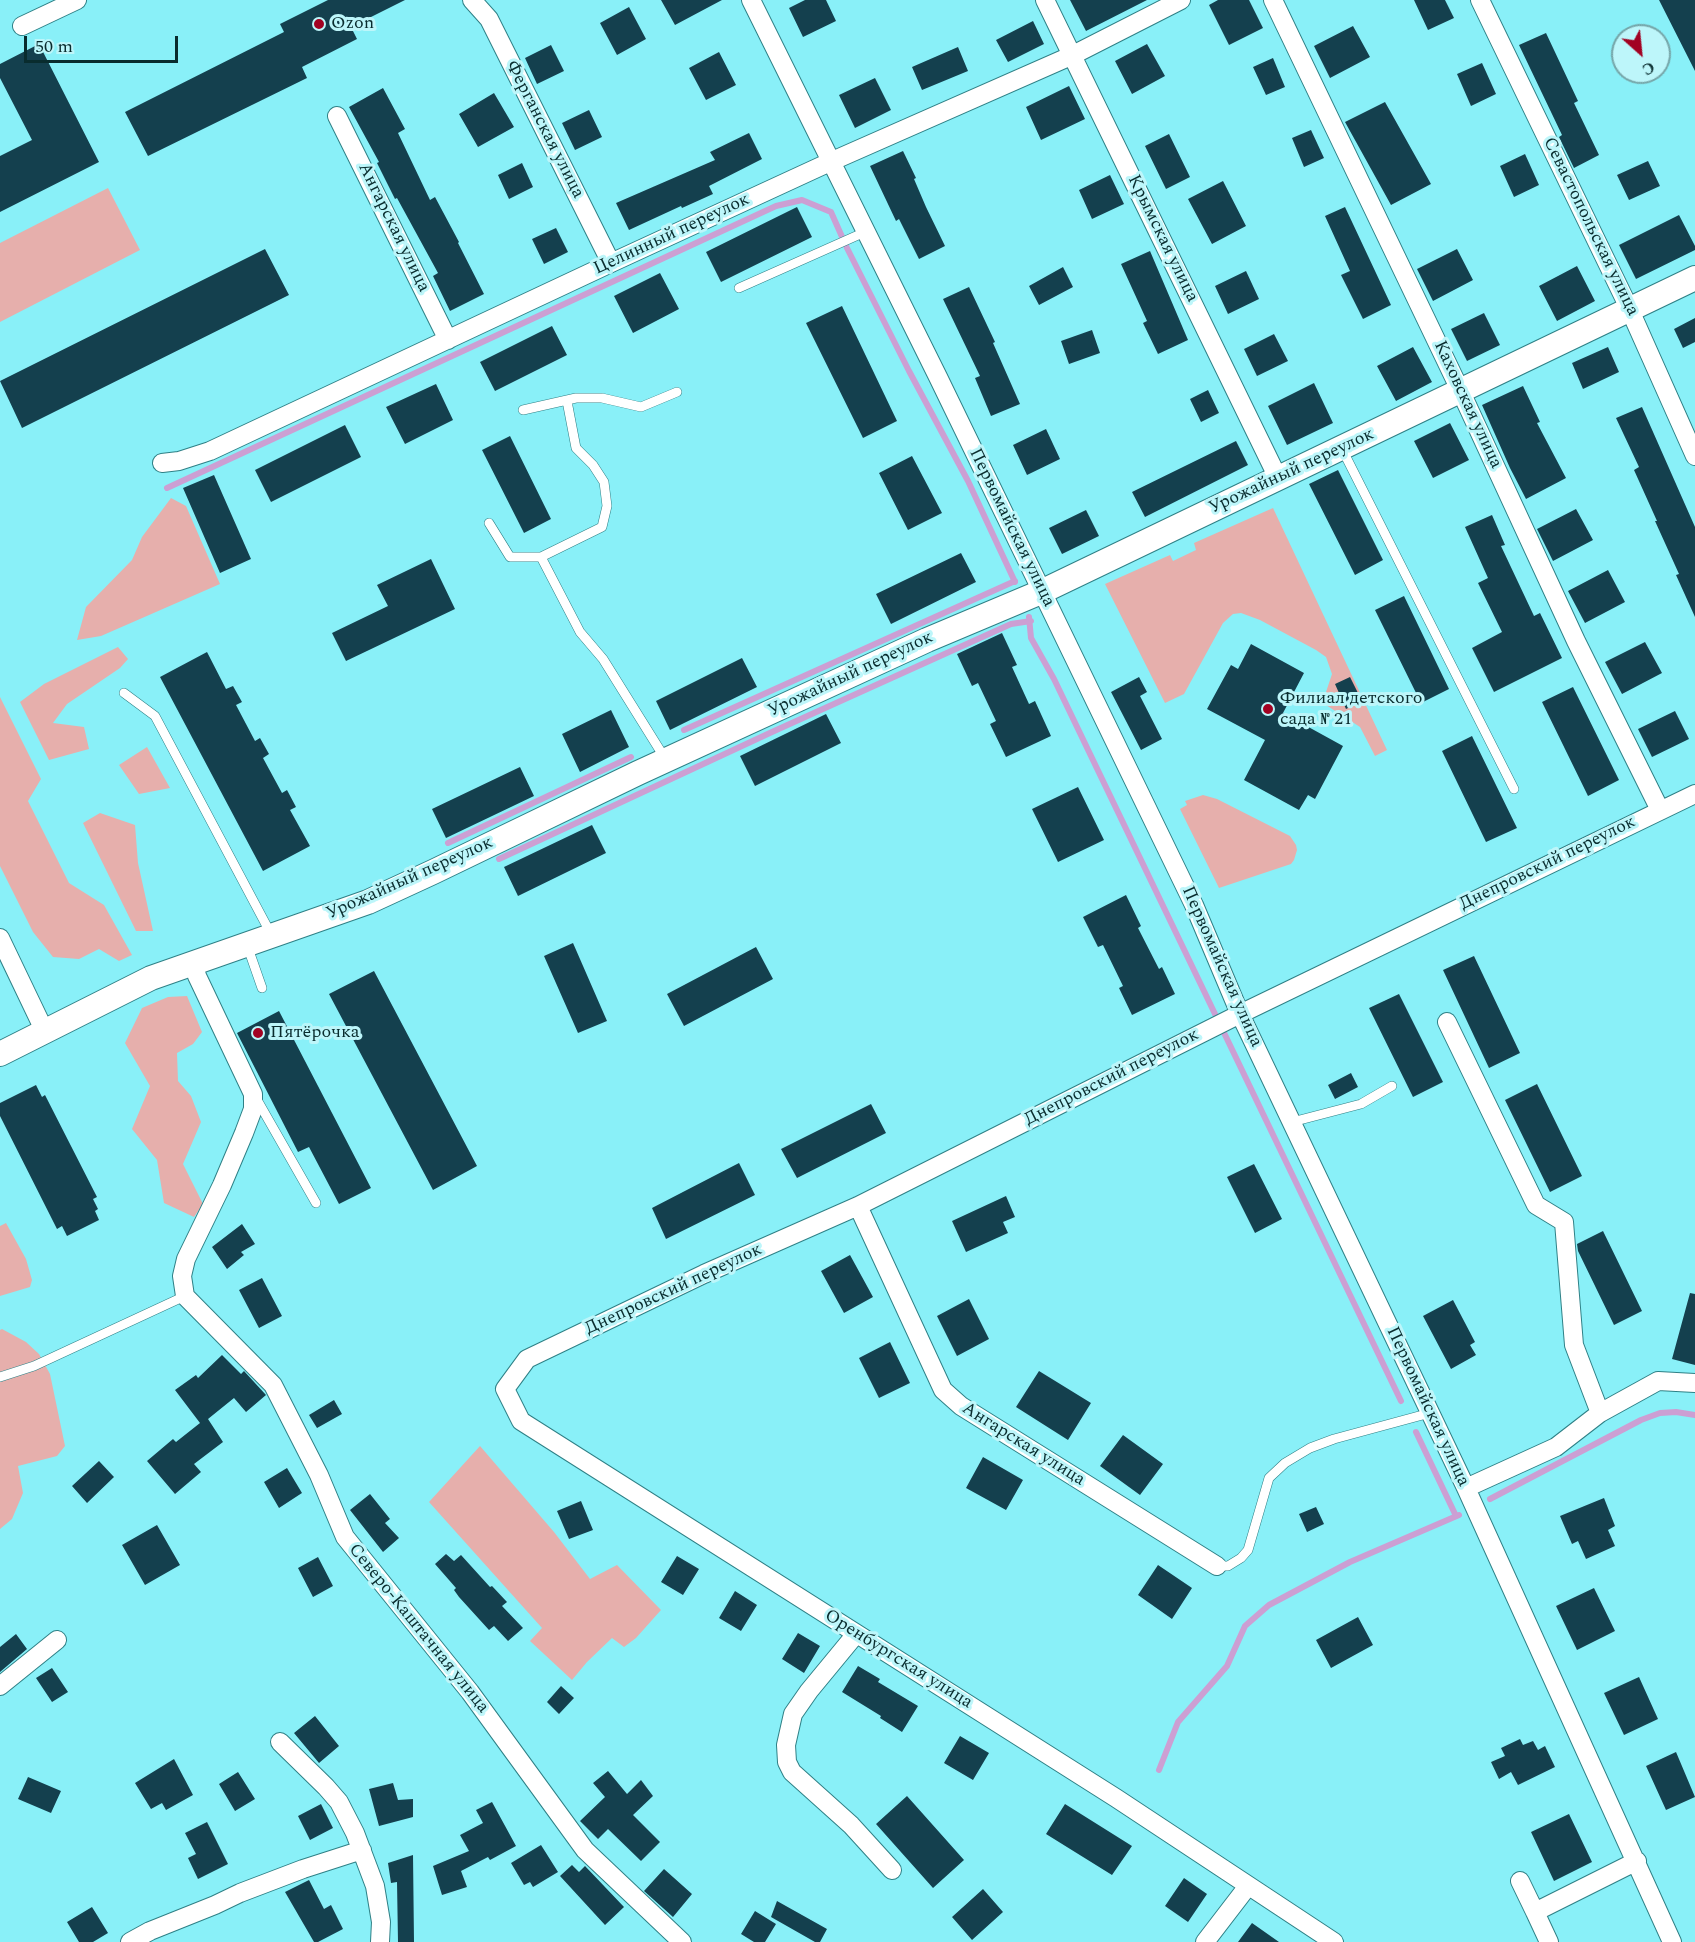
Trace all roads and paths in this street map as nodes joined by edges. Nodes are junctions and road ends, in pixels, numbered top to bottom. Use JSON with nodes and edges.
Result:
{"nodes":[{"id":1,"x":77,"y":0,"type":"edge"},
{"id":2,"x":472,"y":0,"type":"edge"},
{"id":3,"x":752,"y":0,"type":"edge"},
{"id":4,"x":1045,"y":0,"type":"edge"},
{"id":5,"x":1181,"y":0,"type":"edge"},
{"id":6,"x":1273,"y":0,"type":"edge"},
{"id":7,"x":1480,"y":0,"type":"edge"},
{"id":8,"x":22,"y":26,"type":"dead end"},
{"id":9,"x":1073,"y":55,"type":"junction"},
{"id":10,"x":337,"y":116,"type":"dead end"},
{"id":11,"x":830,"y":162,"type":"junction"},
{"id":12,"x":865,"y":232,"type":"junction"},
{"id":13,"x":611,"y":262,"type":"junction"},
{"id":14,"x":1695,"y":278,"type":"edge"},
{"id":15,"x":739,"y":288,"type":"dead end"},
{"id":16,"x":1629,"y":308,"type":"junction"},
{"id":17,"x":448,"y":340,"type":"junction"},
{"id":18,"x":677,"y":392,"type":"dead end"},
{"id":19,"x":1461,"y":392,"type":"junction"},
{"id":20,"x":567,"y":400,"type":"junction"},
{"id":21,"x":523,"y":410,"type":"dead end"},
{"id":22,"x":1341,"y":448,"type":"junction"},
{"id":23,"x":1695,"y":456,"type":"edge"},
{"id":24,"x":162,"y":463,"type":"dead end"},
{"id":25,"x":1278,"y":478,"type":"junction"},
{"id":26,"x":489,"y":523,"type":"dead end"},
{"id":27,"x":541,"y":557,"type":"junction"},
{"id":28,"x":1041,"y":592,"type":"junction"},
{"id":29,"x":124,"y":693,"type":"dead end"},
{"id":30,"x":666,"y":760,"type":"junction"},
{"id":31,"x":1515,"y":789,"type":"dead end"},
{"id":32,"x":1695,"y":794,"type":"edge"},
{"id":33,"x":1660,"y":810,"type":"junction"},
{"id":34,"x":272,"y":936,"type":"junction"},
{"id":35,"x":0,"y":938,"type":"edge"},
{"id":36,"x":246,"y":945,"type":"junction"},
{"id":37,"x":194,"y":963,"type":"junction"},
{"id":38,"x":262,"y":988,"type":"dead end"},
{"id":39,"x":1240,"y":1014,"type":"junction"},
{"id":40,"x":1447,"y":1022,"type":"dead end"},
{"id":41,"x":45,"y":1032,"type":"junction"},
{"id":42,"x":0,"y":1054,"type":"edge"},
{"id":43,"x":1392,"y":1086,"type":"dead end"},
{"id":44,"x":253,"y":1094,"type":"junction"},
{"id":45,"x":1292,"y":1122,"type":"junction"},
{"id":46,"x":316,"y":1203,"type":"dead end"},
{"id":47,"x":858,"y":1206,"type":"junction"},
{"id":48,"x":185,"y":1296,"type":"junction"},
{"id":49,"x":527,"y":1359,"type":"joint"},
{"id":50,"x":0,"y":1377,"type":"edge"},
{"id":51,"x":1695,"y":1383,"type":"edge"},
{"id":52,"x":1430,"y":1413,"type":"junction"},
{"id":53,"x":1600,"y":1413,"type":"junction"},
{"id":54,"x":1466,"y":1488,"type":"junction"},
{"id":55,"x":1217,"y":1566,"type":"joint"},
{"id":56,"x":856,"y":1634,"type":"junction"},
{"id":57,"x":57,"y":1640,"type":"dead end"},
{"id":58,"x":0,"y":1686,"type":"edge"},
{"id":59,"x":280,"y":1742,"type":"dead end"},
{"id":60,"x":362,"y":1850,"type":"junction"},
{"id":61,"x":1637,"y":1861,"type":"junction"},
{"id":62,"x":892,"y":1870,"type":"dead end"},
{"id":63,"x":1520,"y":1881,"type":"dead end"},
{"id":64,"x":1248,"y":1886,"type":"junction"},
{"id":65,"x":1535,"y":1912,"type":"junction"},
{"id":66,"x":130,"y":1942,"type":"edge"},
{"id":67,"x":380,"y":1942,"type":"edge"},
{"id":68,"x":682,"y":1942,"type":"edge"},
{"id":69,"x":1206,"y":1942,"type":"edge"},
{"id":70,"x":1334,"y":1942,"type":"edge"},
{"id":71,"x":1549,"y":1942,"type":"edge"},
{"id":72,"x":1672,"y":1942,"type":"edge"}],
"edges":[{"from":1,"to":8,"type":"street"},
{"from":2,"to":13,"type":"street","name":"Ферганская улица"},
{"from":3,"to":11,"type":"street","name":"Первомайская улица"},
{"from":4,"to":9,"type":"street","name":"Крымская улица"},
{"from":5,"to":9,"type":"street","name":"Целинный переулок"},
{"from":6,"to":19,"type":"street","name":"Каховская улица"},
{"from":7,"to":16,"type":"street","name":"Севастопольская улица"},
{"from":9,"to":11,"type":"street","name":"Целинный переулок"},
{"from":9,"to":25,"type":"street","name":"Крымская улица"},
{"from":10,"to":17,"type":"street","name":"Ангарская улица"},
{"from":11,"to":12,"type":"street","name":"Первомайская улица"},
{"from":11,"to":13,"type":"street","name":"Целинный переулок"},
{"from":12,"to":15,"type":"lane"},
{"from":12,"to":28,"type":"street","name":"Первомайская улица"},
{"from":13,"to":17,"type":"street","name":"Целинный переулок"},
{"from":14,"to":16,"type":"street","name":"Урожайный переулок"},
{"from":16,"to":19,"type":"street","name":"Урожайный переулок"},
{"from":16,"to":23,"type":"street","name":"Севастопольская улица"},
{"from":17,"to":24,"type":"street","name":"Целинный переулок"},
{"from":18,"to":20,"type":"lane"},
{"from":19,"to":22,"type":"street","name":"Урожайный переулок"},
{"from":19,"to":33,"type":"street","name":"Каховская улица"},
{"from":20,"to":21,"type":"lane"},
{"from":20,"to":27,"type":"lane"},
{"from":22,"to":25,"type":"street","name":"Урожайный переулок"},
{"from":22,"to":31,"type":"lane"},
{"from":25,"to":28,"type":"street","name":"Урожайный переулок"},
{"from":26,"to":27,"type":"lane"},
{"from":27,"to":30,"type":"lane"},
{"from":28,"to":30,"type":"street","name":"Урожайный переулок"},
{"from":28,"to":39,"type":"street","name":"Первомайская улица"},
{"from":29,"to":34,"type":"lane"},
{"from":30,"to":34,"type":"street","name":"Урожайный переулок"},
{"from":32,"to":33,"type":"street","name":"Днепровский переулок"},
{"from":33,"to":39,"type":"street","name":"Днепровский переулок"},
{"from":34,"to":36,"type":"street","name":"Урожайный переулок"},
{"from":35,"to":41,"type":"street"},
{"from":36,"to":37,"type":"street","name":"Урожайный переулок"},
{"from":36,"to":38,"type":"lane"},
{"from":37,"to":41,"type":"street","name":"Урожайный переулок"},
{"from":37,"to":44,"type":"street"},
{"from":39,"to":45,"type":"street","name":"Первомайская улица"},
{"from":39,"to":47,"type":"street","name":"Днепровский переулок"},
{"from":40,"to":53,"type":"street"},
{"from":41,"to":42,"type":"street","name":"Урожайный переулок"},
{"from":43,"to":45,"type":"lane"},
{"from":44,"to":46,"type":"lane"},
{"from":44,"to":48,"type":"street"},
{"from":45,"to":52,"type":"street","name":"Первомайская улица"},
{"from":47,"to":49,"type":"street","name":"Днепровский переулок"},
{"from":47,"to":55,"type":"street","name":"Ангарская улица"},
{"from":48,"to":50,"type":"lane"},
{"from":48,"to":68,"type":"street","name":"Северо-Каштачная улица"},
{"from":49,"to":56,"type":"street","name":"Оренбургская улица"},
{"from":51,"to":53,"type":"street"},
{"from":52,"to":54,"type":"street","name":"Первомайская улица"},
{"from":52,"to":55,"type":"lane"},
{"from":53,"to":54,"type":"street"},
{"from":54,"to":61,"type":"street","name":"Первомайская улица"},
{"from":56,"to":62,"type":"street"},
{"from":56,"to":64,"type":"street","name":"Оренбургская улица"},
{"from":57,"to":58,"type":"street"},
{"from":59,"to":60,"type":"street"},
{"from":60,"to":66,"type":"street"},
{"from":60,"to":67,"type":"street"},
{"from":61,"to":65,"type":"street"},
{"from":61,"to":72,"type":"street","name":"Первомайская улица"},
{"from":63,"to":65,"type":"street"},
{"from":64,"to":69,"type":"street"},
{"from":64,"to":70,"type":"street","name":"Оренбургская улица"},
{"from":65,"to":71,"type":"street"}]}
